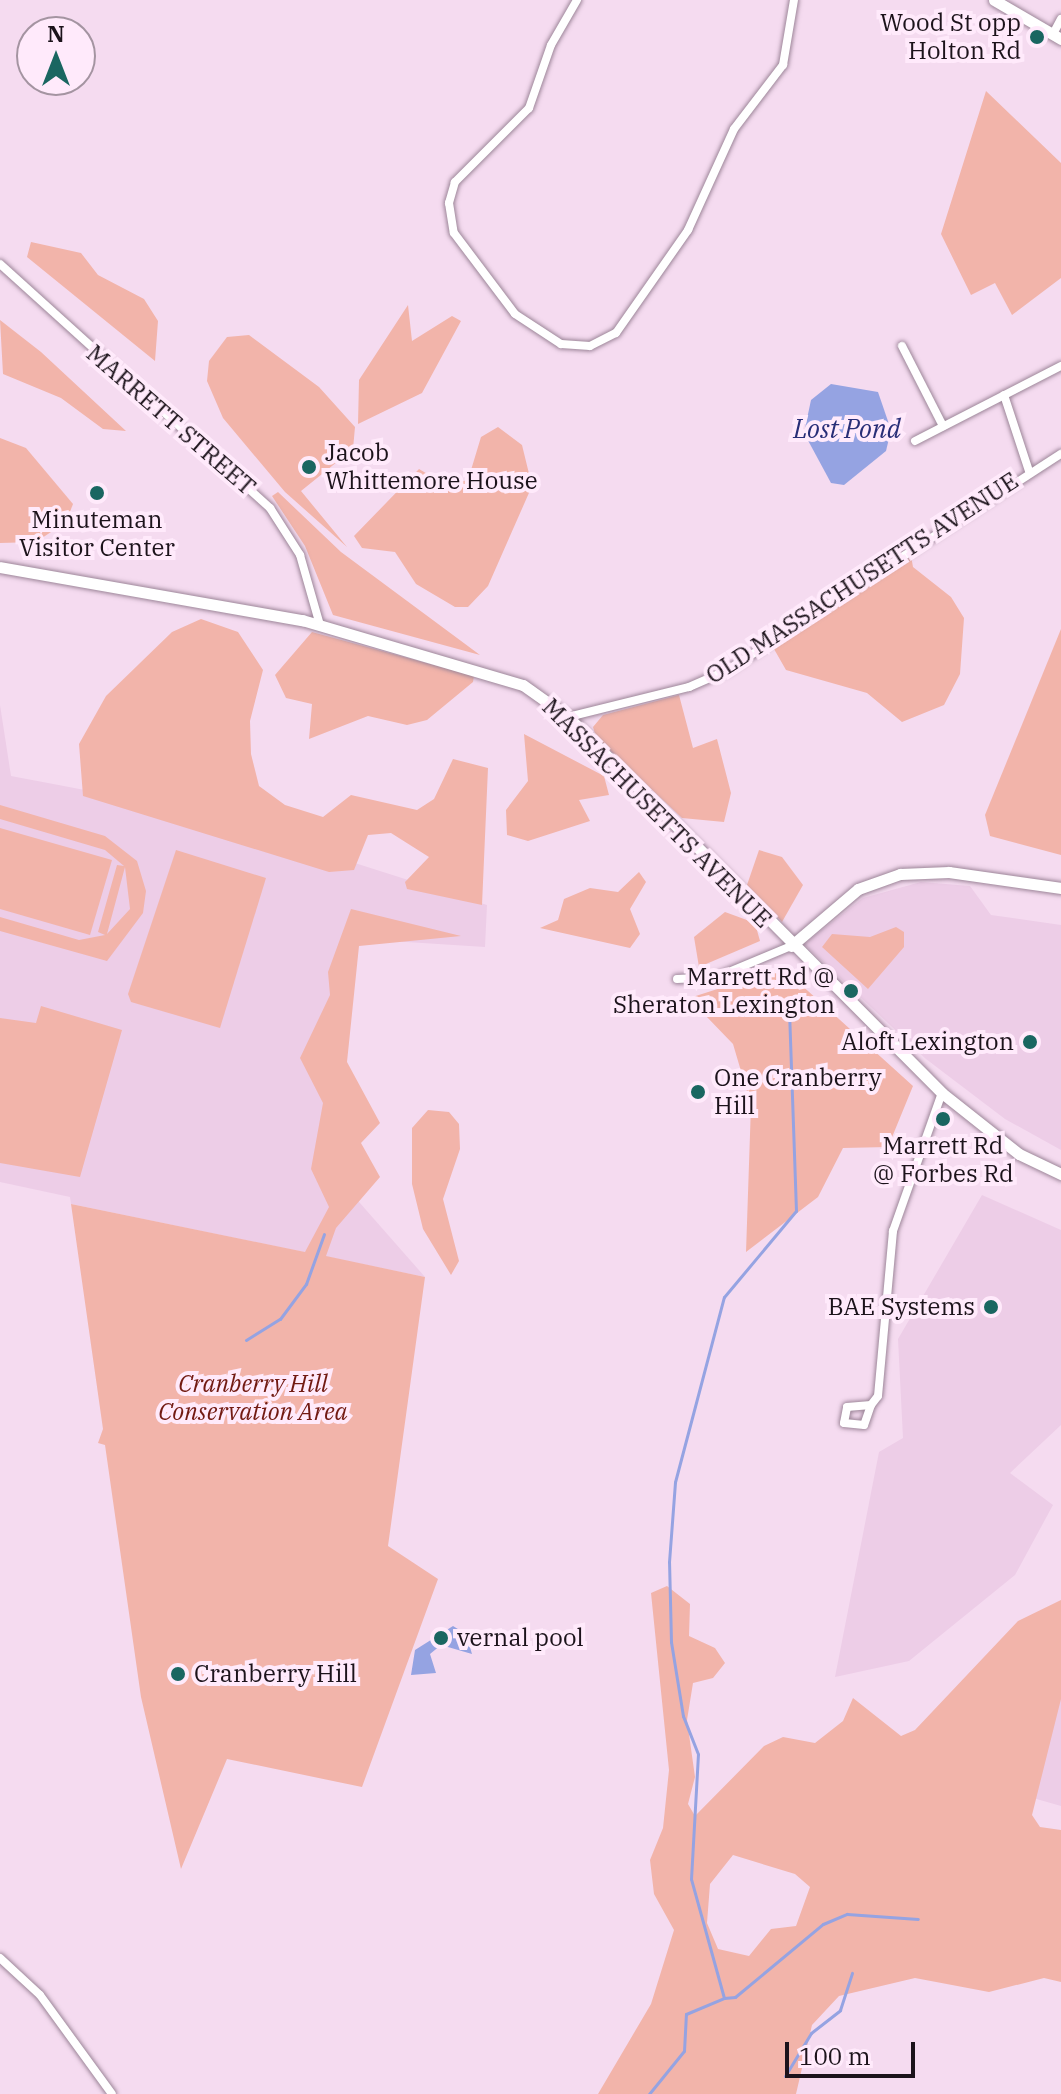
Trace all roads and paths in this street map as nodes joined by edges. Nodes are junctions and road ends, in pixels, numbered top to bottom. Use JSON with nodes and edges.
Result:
{"nodes":[{"id":1,"x":577,"y":0,"type":"edge"},
{"id":2,"x":794,"y":0,"type":"edge"},
{"id":3,"x":994,"y":0,"type":"edge"},
{"id":4,"x":1061,"y":19,"type":"edge"},
{"id":5,"x":1057,"y":36,"type":"edge"},
{"id":6,"x":0,"y":264,"type":"edge"},
{"id":7,"x":902,"y":346,"type":"dead end"},
{"id":8,"x":1061,"y":366,"type":"edge"},
{"id":9,"x":1004,"y":395,"type":"junction"},
{"id":10,"x":943,"y":426,"type":"junction"},
{"id":11,"x":915,"y":441,"type":"dead end"},
{"id":12,"x":1061,"y":454,"type":"edge"},
{"id":13,"x":1029,"y":471,"type":"junction"},
{"id":14,"x":0,"y":567,"type":"edge"},
{"id":15,"x":311,"y":597,"type":"junction"},
{"id":16,"x":302,"y":620,"type":"junction"},
{"id":17,"x":320,"y":625,"type":"junction"},
{"id":18,"x":568,"y":717,"type":"junction"},
{"id":19,"x":1061,"y":888,"type":"edge"},
{"id":20,"x":791,"y":946,"type":"junction"},
{"id":21,"x":677,"y":979,"type":"dead end"},
{"id":22,"x":942,"y":1093,"type":"junction"},
{"id":23,"x":1061,"y":1174,"type":"edge"},
{"id":24,"x":871,"y":1405,"type":"dead end"},
{"id":25,"x":0,"y":1958,"type":"edge"},
{"id":26,"x":112,"y":2094,"type":"edge"}],
"edges":[{"from":1,"to":2,"type":"street"},
{"from":3,"to":5,"type":"main road"},
{"from":4,"to":5,"type":"street"},
{"from":6,"to":15,"type":"street","name":"MARRETT STREET"},
{"from":7,"to":10,"type":"street"},
{"from":8,"to":9,"type":"street"},
{"from":9,"to":10,"type":"street"},
{"from":9,"to":13,"type":"street"},
{"from":10,"to":11,"type":"street"},
{"from":12,"to":13,"type":"street","name":"OLD MASSACHUSETTS AVENUE"},
{"from":13,"to":18,"type":"street","name":"OLD MASSACHUSETTS AVENUE"},
{"from":14,"to":16,"type":"main road","name":"MASSACHUSETTS AVENUE"},
{"from":15,"to":16,"type":"street"},
{"from":15,"to":17,"type":"street","name":"MARRETT STREET"},
{"from":16,"to":17,"type":"main road","name":"MASSACHUSETTS AVENUE"},
{"from":17,"to":18,"type":"main road","name":"MASSACHUSETTS AVENUE"},
{"from":18,"to":20,"type":"main road","name":"MASSACHUSETTS AVENUE"},
{"from":19,"to":20,"type":"main road","name":"MASSACHUSETTS AVENUE"},
{"from":20,"to":21,"type":"street"},
{"from":20,"to":22,"type":"main road"},
{"from":22,"to":23,"type":"main road"},
{"from":22,"to":24,"type":"street"},
{"from":25,"to":26,"type":"street"}]}
